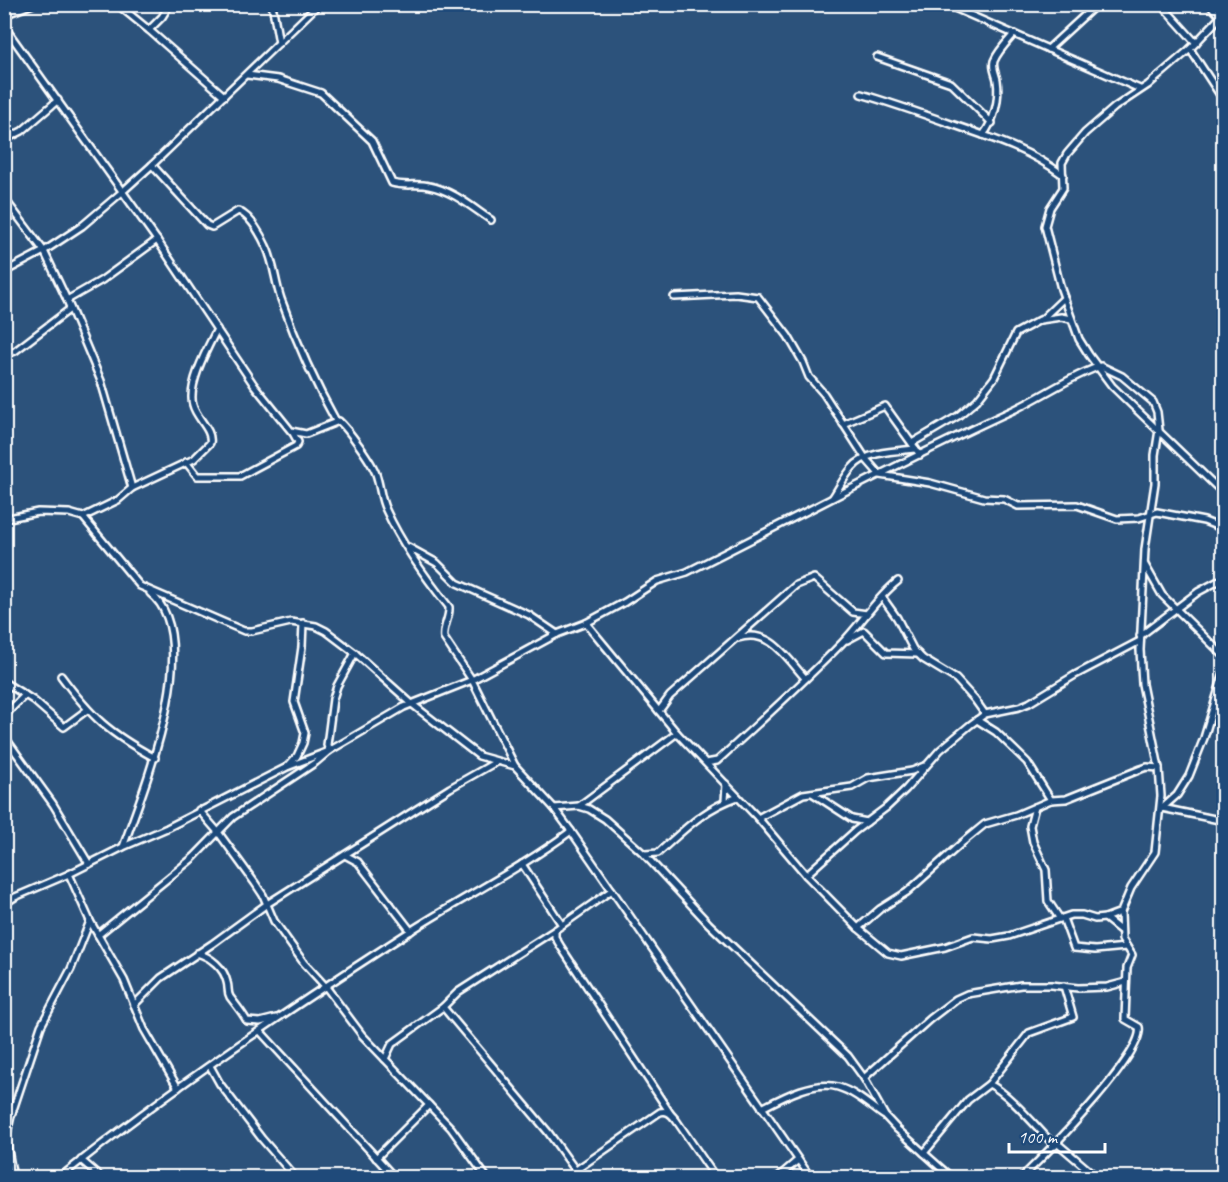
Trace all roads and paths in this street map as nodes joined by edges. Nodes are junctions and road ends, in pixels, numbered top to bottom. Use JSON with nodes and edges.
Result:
{"nodes":[{"id":1,"x":33,"y":4,"type":"edge"},
{"id":2,"x":117,"y":4,"type":"edge"},
{"id":3,"x":170,"y":4,"type":"edge"},
{"id":4,"x":272,"y":4,"type":"edge"},
{"id":5,"x":319,"y":4,"type":"edge"},
{"id":6,"x":945,"y":4,"type":"edge"},
{"id":7,"x":1097,"y":4,"type":"edge"},
{"id":8,"x":1161,"y":4,"type":"edge"},
{"id":9,"x":1209,"y":4,"type":"edge"},
{"id":10,"x":4,"y":15,"type":"edge"},
{"id":11,"x":1222,"y":17,"type":"edge"},
{"id":12,"x":4,"y":26,"type":"edge"},
{"id":13,"x":149,"y":30,"type":"junction"},
{"id":14,"x":1014,"y":34,"type":"junction"},
{"id":15,"x":1196,"y":43,"type":"junction"},
{"id":16,"x":279,"y":44,"type":"junction"},
{"id":17,"x":1048,"y":49,"type":"junction"},
{"id":18,"x":1190,"y":49,"type":"junction"},
{"id":19,"x":877,"y":57,"type":"dead end"},
{"id":20,"x":246,"y":75,"type":"junction"},
{"id":21,"x":1140,"y":89,"type":"junction"},
{"id":22,"x":861,"y":94,"type":"dead end"},
{"id":23,"x":224,"y":96,"type":"junction"},
{"id":24,"x":58,"y":100,"type":"junction"},
{"id":25,"x":1224,"y":101,"type":"edge"},
{"id":26,"x":992,"y":123,"type":"junction"},
{"id":27,"x":983,"y":135,"type":"junction"},
{"id":28,"x":4,"y":140,"type":"edge"},
{"id":29,"x":152,"y":165,"type":"junction"},
{"id":30,"x":1063,"y":175,"type":"junction"},
{"id":31,"x":122,"y":192,"type":"junction"},
{"id":32,"x":4,"y":198,"type":"edge"},
{"id":33,"x":491,"y":220,"type":"dead end"},
{"id":34,"x":157,"y":240,"type":"junction"},
{"id":35,"x":44,"y":251,"type":"junction"},
{"id":36,"x":4,"y":272,"type":"edge"},
{"id":37,"x":674,"y":297,"type":"dead end"},
{"id":38,"x":1064,"y":298,"type":"junction"},
{"id":39,"x":67,"y":300,"type":"junction"},
{"id":40,"x":70,"y":309,"type":"junction"},
{"id":41,"x":1071,"y":319,"type":"junction"},
{"id":42,"x":1040,"y":320,"type":"junction"},
{"id":43,"x":217,"y":329,"type":"junction"},
{"id":44,"x":4,"y":355,"type":"edge"},
{"id":45,"x":1097,"y":367,"type":"junction"},
{"id":46,"x":336,"y":421,"type":"junction"},
{"id":47,"x":843,"y":423,"type":"junction"},
{"id":48,"x":1159,"y":430,"type":"junction"},
{"id":49,"x":291,"y":431,"type":"junction"},
{"id":50,"x":912,"y":443,"type":"junction"},
{"id":51,"x":918,"y":452,"type":"junction"},
{"id":52,"x":866,"y":459,"type":"junction"},
{"id":53,"x":186,"y":462,"type":"junction"},
{"id":54,"x":880,"y":475,"type":"junction"},
{"id":55,"x":132,"y":488,"type":"junction"},
{"id":56,"x":1224,"y":494,"type":"edge"},
{"id":57,"x":833,"y":499,"type":"junction"},
{"id":58,"x":1151,"y":512,"type":"junction"},
{"id":59,"x":83,"y":517,"type":"junction"},
{"id":60,"x":4,"y":519,"type":"edge"},
{"id":61,"x":1224,"y":529,"type":"edge"},
{"id":62,"x":406,"y":546,"type":"junction"},
{"id":63,"x":1145,"y":564,"type":"junction"},
{"id":64,"x":1224,"y":578,"type":"edge"},
{"id":65,"x":898,"y":581,"type":"dead end"},
{"id":66,"x":146,"y":590,"type":"junction"},
{"id":67,"x":882,"y":597,"type":"junction"},
{"id":68,"x":1177,"y":608,"type":"junction"},
{"id":69,"x":867,"y":614,"type":"junction"},
{"id":70,"x":303,"y":623,"type":"junction"},
{"id":71,"x":586,"y":623,"type":"junction"},
{"id":72,"x":556,"y":634,"type":"junction"},
{"id":73,"x":736,"y":639,"type":"junction"},
{"id":74,"x":1140,"y":639,"type":"junction"},
{"id":75,"x":844,"y":641,"type":"junction"},
{"id":76,"x":355,"y":653,"type":"junction"},
{"id":77,"x":918,"y":654,"type":"junction"},
{"id":78,"x":1224,"y":656,"type":"edge"},
{"id":79,"x":1224,"y":672,"type":"edge"},
{"id":80,"x":62,"y":676,"type":"dead end"},
{"id":81,"x":805,"y":678,"type":"junction"},
{"id":82,"x":472,"y":680,"type":"junction"},
{"id":83,"x":4,"y":682,"type":"edge"},
{"id":84,"x":25,"y":695,"type":"junction"},
{"id":85,"x":412,"y":704,"type":"junction"},
{"id":86,"x":87,"y":710,"type":"junction"},
{"id":87,"x":659,"y":711,"type":"junction"},
{"id":88,"x":986,"y":714,"type":"junction"},
{"id":89,"x":4,"y":716,"type":"edge"},
{"id":90,"x":977,"y":720,"type":"junction"},
{"id":91,"x":677,"y":733,"type":"junction"},
{"id":92,"x":4,"y":736,"type":"edge"},
{"id":93,"x":329,"y":751,"type":"junction"},
{"id":94,"x":155,"y":758,"type":"junction"},
{"id":95,"x":1158,"y":759,"type":"junction"},
{"id":96,"x":717,"y":761,"type":"junction"},
{"id":97,"x":496,"y":762,"type":"junction"},
{"id":98,"x":706,"y":763,"type":"junction"},
{"id":99,"x":515,"y":766,"type":"junction"},
{"id":100,"x":926,"y":766,"type":"junction"},
{"id":101,"x":287,"y":767,"type":"junction"},
{"id":102,"x":1147,"y":767,"type":"junction"},
{"id":103,"x":1159,"y":768,"type":"junction"},
{"id":104,"x":714,"y":772,"type":"junction"},
{"id":105,"x":726,"y":784,"type":"junction"},
{"id":106,"x":812,"y":792,"type":"junction"},
{"id":107,"x":738,"y":797,"type":"junction"},
{"id":108,"x":1051,"y":800,"type":"junction"},
{"id":109,"x":725,"y":801,"type":"junction"},
{"id":110,"x":579,"y":806,"type":"junction"},
{"id":111,"x":1035,"y":807,"type":"junction"},
{"id":112,"x":554,"y":808,"type":"junction"},
{"id":113,"x":1161,"y":809,"type":"junction"},
{"id":114,"x":199,"y":810,"type":"junction"},
{"id":115,"x":758,"y":818,"type":"junction"},
{"id":116,"x":869,"y":821,"type":"junction"},
{"id":117,"x":1224,"y":821,"type":"edge"},
{"id":118,"x":571,"y":831,"type":"junction"},
{"id":119,"x":218,"y":832,"type":"junction"},
{"id":120,"x":123,"y":847,"type":"junction"},
{"id":121,"x":643,"y":853,"type":"junction"},
{"id":122,"x":345,"y":855,"type":"junction"},
{"id":123,"x":88,"y":864,"type":"junction"},
{"id":124,"x":522,"y":864,"type":"junction"},
{"id":125,"x":69,"y":874,"type":"junction"},
{"id":126,"x":806,"y":875,"type":"junction"},
{"id":127,"x":612,"y":890,"type":"junction"},
{"id":128,"x":4,"y":904,"type":"edge"},
{"id":129,"x":267,"y":904,"type":"junction"},
{"id":130,"x":1120,"y":912,"type":"junction"},
{"id":131,"x":1105,"y":918,"type":"junction"},
{"id":132,"x":1061,"y":919,"type":"junction"},
{"id":133,"x":90,"y":921,"type":"junction"},
{"id":134,"x":562,"y":925,"type":"junction"},
{"id":135,"x":858,"y":928,"type":"junction"},
{"id":136,"x":555,"y":930,"type":"junction"},
{"id":137,"x":1120,"y":930,"type":"junction"},
{"id":138,"x":411,"y":931,"type":"junction"},
{"id":139,"x":98,"y":935,"type":"junction"},
{"id":140,"x":1126,"y":947,"type":"junction"},
{"id":141,"x":197,"y":953,"type":"junction"},
{"id":142,"x":1126,"y":982,"type":"junction"},
{"id":143,"x":1064,"y":986,"type":"junction"},
{"id":144,"x":326,"y":987,"type":"junction"},
{"id":145,"x":134,"y":1005,"type":"junction"},
{"id":146,"x":443,"y":1007,"type":"junction"},
{"id":147,"x":279,"y":1017,"type":"junction"},
{"id":148,"x":260,"y":1031,"type":"junction"},
{"id":149,"x":385,"y":1059,"type":"junction"},
{"id":150,"x":210,"y":1066,"type":"junction"},
{"id":151,"x":864,"y":1078,"type":"junction"},
{"id":152,"x":989,"y":1084,"type":"junction"},
{"id":153,"x":178,"y":1088,"type":"junction"},
{"id":154,"x":429,"y":1105,"type":"junction"},
{"id":155,"x":762,"y":1107,"type":"junction"},
{"id":156,"x":670,"y":1113,"type":"junction"},
{"id":157,"x":885,"y":1116,"type":"junction"},
{"id":158,"x":6,"y":1128,"type":"edge"},
{"id":159,"x":5,"y":1138,"type":"edge"},
{"id":160,"x":1056,"y":1144,"type":"junction"},
{"id":161,"x":924,"y":1153,"type":"junction"},
{"id":162,"x":376,"y":1158,"type":"junction"},
{"id":163,"x":81,"y":1160,"type":"junction"},
{"id":164,"x":798,"y":1160,"type":"junction"},
{"id":165,"x":576,"y":1170,"type":"junction"},
{"id":166,"x":13,"y":1178,"type":"edge"},
{"id":167,"x":59,"y":1178,"type":"edge"},
{"id":168,"x":102,"y":1178,"type":"edge"},
{"id":169,"x":296,"y":1178,"type":"edge"},
{"id":170,"x":394,"y":1178,"type":"edge"},
{"id":171,"x":487,"y":1178,"type":"edge"},
{"id":172,"x":581,"y":1178,"type":"edge"},
{"id":173,"x":716,"y":1178,"type":"edge"},
{"id":174,"x":777,"y":1178,"type":"edge"},
{"id":175,"x":811,"y":1178,"type":"edge"},
{"id":176,"x":952,"y":1178,"type":"edge"},
{"id":177,"x":1021,"y":1178,"type":"edge"},
{"id":178,"x":1098,"y":1178,"type":"edge"}],
"edges":[{"from":1,"to":10,"type":"street"},
{"from":2,"to":13,"type":"street"},
{"from":3,"to":13,"type":"street"},
{"from":4,"to":16,"type":"street"},
{"from":5,"to":16,"type":"street"},
{"from":6,"to":14,"type":"street"},
{"from":7,"to":17,"type":"street"},
{"from":8,"to":15,"type":"street"},
{"from":9,"to":11,"type":"street"},
{"from":11,"to":15,"type":"street"},
{"from":12,"to":24,"type":"street"},
{"from":13,"to":23,"type":"street"},
{"from":14,"to":17,"type":"street"},
{"from":14,"to":26,"type":"street"},
{"from":15,"to":18,"type":"street"},
{"from":16,"to":20,"type":"street"},
{"from":17,"to":21,"type":"street"},
{"from":18,"to":21,"type":"street"},
{"from":18,"to":25,"type":"street"},
{"from":19,"to":26,"type":"street"},
{"from":20,"to":23,"type":"street"},
{"from":20,"to":33,"type":"street"},
{"from":21,"to":30,"type":"street"},
{"from":22,"to":27,"type":"street"},
{"from":23,"to":29,"type":"street"},
{"from":24,"to":28,"type":"street"},
{"from":24,"to":31,"type":"street"},
{"from":26,"to":27,"type":"street"},
{"from":27,"to":30,"type":"street"},
{"from":29,"to":31,"type":"street"},
{"from":29,"to":46,"type":"street"},
{"from":30,"to":38,"type":"street"},
{"from":31,"to":34,"type":"street"},
{"from":31,"to":35,"type":"street"},
{"from":32,"to":35,"type":"street"},
{"from":34,"to":39,"type":"street"},
{"from":34,"to":43,"type":"street"},
{"from":35,"to":36,"type":"street"},
{"from":35,"to":39,"type":"street"},
{"from":37,"to":47,"type":"street"},
{"from":38,"to":41,"type":"street"},
{"from":38,"to":42,"type":"street"},
{"from":39,"to":40,"type":"street"},
{"from":40,"to":44,"type":"street"},
{"from":40,"to":55,"type":"street"},
{"from":41,"to":42,"type":"street"},
{"from":41,"to":45,"type":"street"},
{"from":42,"to":50,"type":"street"},
{"from":43,"to":49,"type":"street"},
{"from":43,"to":53,"type":"street"},
{"from":45,"to":48,"type":"street"},
{"from":45,"to":48,"type":"street"},
{"from":45,"to":51,"type":"street"},
{"from":46,"to":49,"type":"street"},
{"from":46,"to":62,"type":"street"},
{"from":47,"to":50,"type":"street"},
{"from":47,"to":52,"type":"street"},
{"from":48,"to":56,"type":"street"},
{"from":48,"to":58,"type":"street"},
{"from":49,"to":53,"type":"street"},
{"from":50,"to":51,"type":"street"},
{"from":51,"to":52,"type":"street"},
{"from":51,"to":54,"type":"street"},
{"from":52,"to":54,"type":"street"},
{"from":52,"to":57,"type":"street"},
{"from":53,"to":55,"type":"street"},
{"from":54,"to":57,"type":"street"},
{"from":54,"to":58,"type":"street"},
{"from":55,"to":59,"type":"street"},
{"from":57,"to":71,"type":"street"},
{"from":58,"to":61,"type":"street"},
{"from":58,"to":63,"type":"street"},
{"from":59,"to":60,"type":"street"},
{"from":59,"to":66,"type":"street"},
{"from":62,"to":72,"type":"street"},
{"from":62,"to":82,"type":"street"},
{"from":63,"to":68,"type":"street"},
{"from":63,"to":74,"type":"street"},
{"from":64,"to":68,"type":"street"},
{"from":65,"to":67,"type":"street"},
{"from":66,"to":70,"type":"street"},
{"from":66,"to":94,"type":"street"},
{"from":67,"to":69,"type":"street"},
{"from":67,"to":77,"type":"street"},
{"from":68,"to":74,"type":"street"},
{"from":68,"to":78,"type":"street"},
{"from":69,"to":73,"type":"street"},
{"from":69,"to":75,"type":"street"},
{"from":70,"to":76,"type":"street"},
{"from":70,"to":101,"type":"street"},
{"from":71,"to":72,"type":"street"},
{"from":71,"to":87,"type":"street"},
{"from":72,"to":82,"type":"street"},
{"from":73,"to":81,"type":"street"},
{"from":73,"to":87,"type":"street"},
{"from":74,"to":88,"type":"street"},
{"from":74,"to":95,"type":"street"},
{"from":75,"to":77,"type":"street"},
{"from":75,"to":81,"type":"street"},
{"from":76,"to":85,"type":"street"},
{"from":76,"to":93,"type":"street"},
{"from":77,"to":88,"type":"street"},
{"from":79,"to":113,"type":"street"},
{"from":80,"to":86,"type":"street"},
{"from":81,"to":96,"type":"street"},
{"from":82,"to":85,"type":"street"},
{"from":82,"to":99,"type":"street"},
{"from":83,"to":84,"type":"street"},
{"from":84,"to":86,"type":"street"},
{"from":84,"to":89,"type":"street"},
{"from":85,"to":93,"type":"street"},
{"from":85,"to":97,"type":"street"},
{"from":86,"to":94,"type":"street"},
{"from":87,"to":91,"type":"street"},
{"from":88,"to":90,"type":"street"},
{"from":90,"to":100,"type":"street"},
{"from":90,"to":108,"type":"street"},
{"from":91,"to":98,"type":"street"},
{"from":91,"to":110,"type":"street"},
{"from":92,"to":123,"type":"street"},
{"from":93,"to":101,"type":"street"},
{"from":93,"to":119,"type":"street"},
{"from":94,"to":120,"type":"street"},
{"from":95,"to":102,"type":"street"},
{"from":95,"to":103,"type":"street"},
{"from":96,"to":98,"type":"street"},
{"from":96,"to":104,"type":"street"},
{"from":97,"to":99,"type":"street"},
{"from":97,"to":122,"type":"street"},
{"from":98,"to":104,"type":"street"},
{"from":99,"to":112,"type":"street"},
{"from":100,"to":106,"type":"street"},
{"from":100,"to":116,"type":"street"},
{"from":101,"to":114,"type":"street"},
{"from":102,"to":103,"type":"street"},
{"from":102,"to":108,"type":"street"},
{"from":103,"to":113,"type":"street"},
{"from":104,"to":105,"type":"street"},
{"from":105,"to":107,"type":"street"},
{"from":105,"to":109,"type":"street"},
{"from":106,"to":115,"type":"street"},
{"from":106,"to":116,"type":"street"},
{"from":107,"to":109,"type":"street"},
{"from":107,"to":115,"type":"street"},
{"from":108,"to":111,"type":"street"},
{"from":109,"to":121,"type":"street"},
{"from":110,"to":112,"type":"street"},
{"from":110,"to":121,"type":"street"},
{"from":111,"to":132,"type":"street"},
{"from":111,"to":135,"type":"street"},
{"from":112,"to":118,"type":"street"},
{"from":113,"to":117,"type":"street"},
{"from":113,"to":130,"type":"street"},
{"from":114,"to":119,"type":"street"},
{"from":114,"to":120,"type":"street"},
{"from":115,"to":126,"type":"street"},
{"from":116,"to":126,"type":"street"},
{"from":118,"to":124,"type":"street"},
{"from":118,"to":127,"type":"street"},
{"from":119,"to":129,"type":"street"},
{"from":119,"to":139,"type":"street"},
{"from":120,"to":123,"type":"street"},
{"from":121,"to":151,"type":"street"},
{"from":122,"to":129,"type":"street"},
{"from":122,"to":138,"type":"street"},
{"from":123,"to":125,"type":"street"},
{"from":124,"to":134,"type":"street"},
{"from":124,"to":138,"type":"street"},
{"from":125,"to":128,"type":"street"},
{"from":125,"to":133,"type":"street"},
{"from":126,"to":135,"type":"street"},
{"from":127,"to":134,"type":"street"},
{"from":127,"to":155,"type":"street"},
{"from":129,"to":141,"type":"street"},
{"from":129,"to":144,"type":"street"},
{"from":130,"to":131,"type":"street"},
{"from":130,"to":137,"type":"street"},
{"from":131,"to":132,"type":"street"},
{"from":131,"to":137,"type":"street"},
{"from":132,"to":135,"type":"street"},
{"from":132,"to":140,"type":"street"},
{"from":133,"to":139,"type":"street"},
{"from":133,"to":158,"type":"street"},
{"from":134,"to":136,"type":"street"},
{"from":136,"to":146,"type":"street"},
{"from":136,"to":156,"type":"street"},
{"from":137,"to":140,"type":"street"},
{"from":138,"to":144,"type":"street"},
{"from":139,"to":145,"type":"street"},
{"from":140,"to":142,"type":"street"},
{"from":141,"to":145,"type":"street"},
{"from":141,"to":147,"type":"street"},
{"from":142,"to":143,"type":"street"},
{"from":142,"to":160,"type":"street"},
{"from":143,"to":151,"type":"street"},
{"from":143,"to":152,"type":"street"},
{"from":144,"to":147,"type":"street"},
{"from":144,"to":149,"type":"street"},
{"from":145,"to":153,"type":"street"},
{"from":146,"to":149,"type":"street"},
{"from":146,"to":165,"type":"street"},
{"from":147,"to":148,"type":"street"},
{"from":148,"to":150,"type":"street"},
{"from":148,"to":162,"type":"street"},
{"from":149,"to":154,"type":"street"},
{"from":150,"to":153,"type":"street"},
{"from":150,"to":169,"type":"street"},
{"from":151,"to":157,"type":"street"},
{"from":152,"to":160,"type":"street"},
{"from":152,"to":161,"type":"street"},
{"from":153,"to":163,"type":"street"},
{"from":154,"to":162,"type":"street"},
{"from":154,"to":171,"type":"street"},
{"from":155,"to":157,"type":"street"},
{"from":155,"to":164,"type":"street"},
{"from":156,"to":165,"type":"street"},
{"from":156,"to":173,"type":"street"},
{"from":157,"to":161,"type":"street"},
{"from":158,"to":159,"type":"street"},
{"from":159,"to":166,"type":"street"},
{"from":160,"to":177,"type":"street"},
{"from":160,"to":178,"type":"street"},
{"from":161,"to":176,"type":"street"},
{"from":162,"to":170,"type":"street"},
{"from":163,"to":167,"type":"street"},
{"from":163,"to":168,"type":"street"},
{"from":164,"to":174,"type":"street"},
{"from":164,"to":175,"type":"street"},
{"from":165,"to":172,"type":"street"}]}
